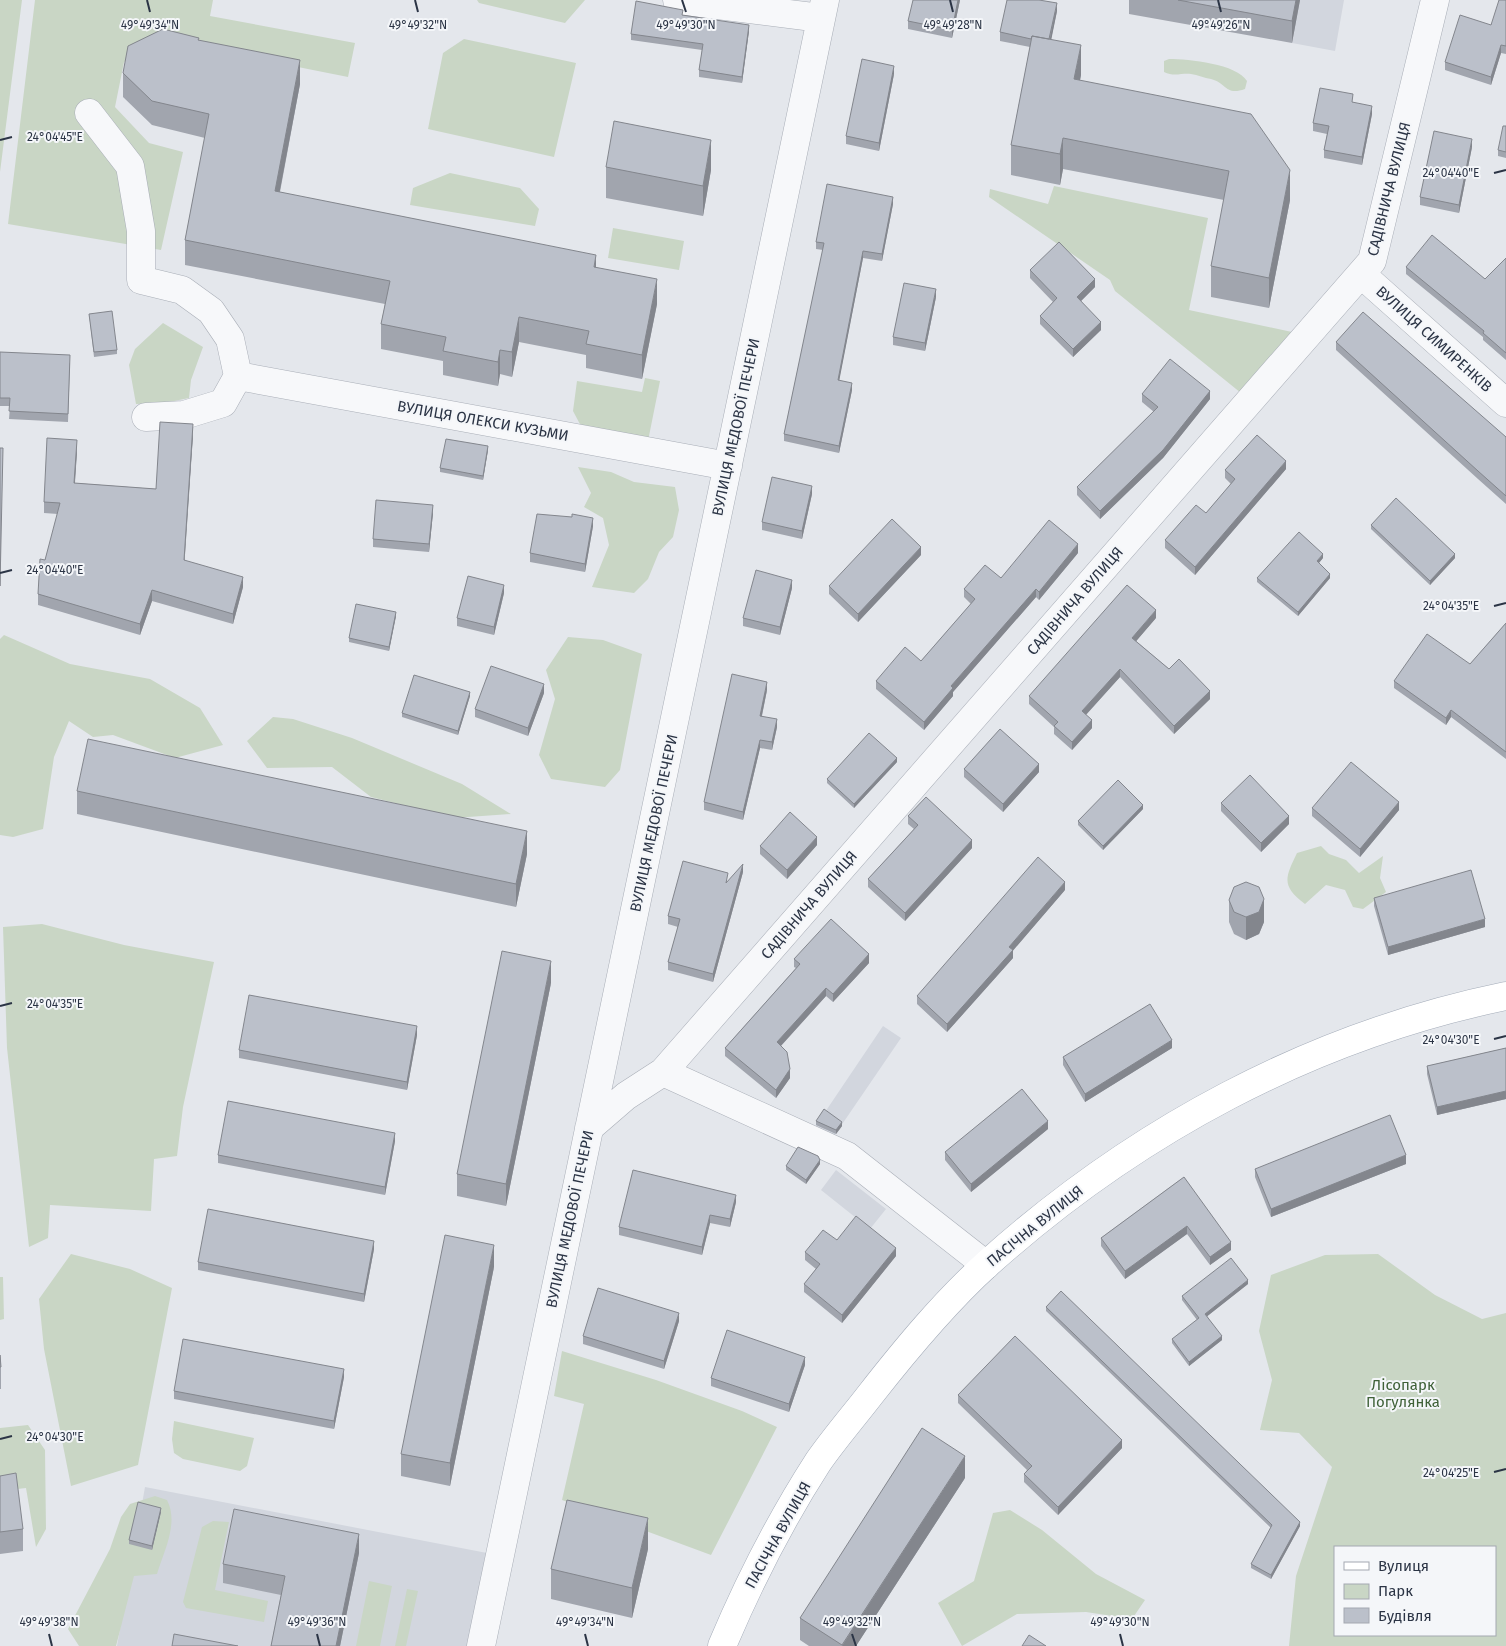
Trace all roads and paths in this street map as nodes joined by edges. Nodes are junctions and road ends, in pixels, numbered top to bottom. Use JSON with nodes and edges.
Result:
{"nodes":[{"id":1,"x":677,"y":0,"type":"edge"},
{"id":2,"x":1435,"y":0,"type":"edge"},
{"id":3,"x":823,"y":9,"type":"edge"},
{"id":4,"x":88,"y":113,"type":"dead end"},
{"id":5,"x":1361,"y":274,"type":"junction"},
{"id":6,"x":238,"y":376,"type":"junction"},
{"id":7,"x":1506,"y":403,"type":"edge"},
{"id":8,"x":146,"y":417,"type":"dead end"},
{"id":9,"x":728,"y":466,"type":"junction"},
{"id":10,"x":1506,"y":996,"type":"edge"},
{"id":11,"x":664,"y":1072,"type":"junction"},
{"id":12,"x":589,"y":1128,"type":"junction"},
{"id":13,"x":986,"y":1265,"type":"junction"},
{"id":14,"x":481,"y":1646,"type":"edge"},
{"id":15,"x":722,"y":1646,"type":"edge"}],
"edges":[{"from":1,"to":3,"type":"street"},
{"from":2,"to":5,"type":"street","name":"САДІВНИЧА ВУЛИЦЯ"},
{"from":3,"to":9,"type":"street","name":"ВУЛИЦЯ МЕДОВОЇ ПЕЧЕРИ"},
{"from":4,"to":6,"type":"street"},
{"from":5,"to":7,"type":"street","name":"ВУЛИЦЯ СИМИРЕНКІВ"},
{"from":5,"to":11,"type":"street","name":"САДІВНИЧА ВУЛИЦЯ"},
{"from":6,"to":8,"type":"street"},
{"from":6,"to":9,"type":"street","name":"ВУЛИЦЯ ОЛЕКСИ КУЗЬМИ"},
{"from":9,"to":12,"type":"street","name":"ВУЛИЦЯ МЕДОВОЇ ПЕЧЕРИ"},
{"from":10,"to":13,"type":"main road","name":"ПАСІЧНА ВУЛИЦЯ"},
{"from":11,"to":12,"type":"street","name":"САДІВНИЧА ВУЛИЦЯ"},
{"from":11,"to":13,"type":"street"},
{"from":12,"to":14,"type":"street","name":"ВУЛИЦЯ МЕДОВОЇ ПЕЧЕРИ"},
{"from":13,"to":15,"type":"main road","name":"ПАСІЧНА ВУЛИЦЯ"}]}
